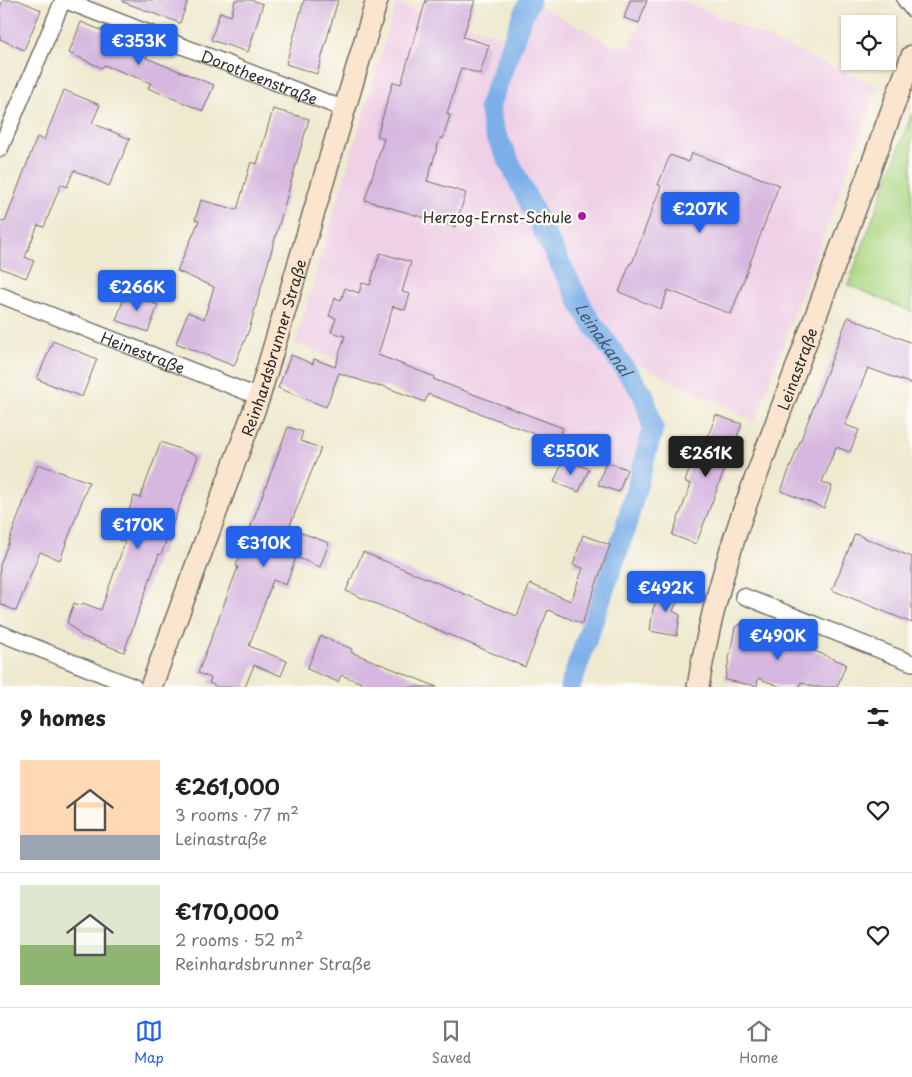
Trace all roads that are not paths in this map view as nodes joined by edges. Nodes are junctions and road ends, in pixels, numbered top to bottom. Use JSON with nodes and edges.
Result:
{"nodes":[{"id":1,"x":64,"y":0,"type":"edge"},
{"id":2,"x":377,"y":0,"type":"edge"},
{"id":3,"x":905,"y":0,"type":"edge"},
{"id":4,"x":912,"y":9,"type":"edge"},
{"id":5,"x":912,"y":56,"type":"edge"},
{"id":6,"x":344,"y":109,"type":"junction"},
{"id":7,"x":0,"y":149,"type":"edge"},
{"id":8,"x":0,"y":295,"type":"edge"},
{"id":9,"x":259,"y":397,"type":"junction"},
{"id":10,"x":743,"y":596,"type":"dead end"},
{"id":11,"x":0,"y":634,"type":"edge"},
{"id":12,"x":912,"y":663,"type":"edge"},
{"id":13,"x":134,"y":687,"type":"edge"},
{"id":14,"x":151,"y":687,"type":"edge"},
{"id":15,"x":698,"y":687,"type":"edge"}],
"edges":[{"from":1,"to":6,"type":"street","name":"Dorotheenstraße"},
{"from":1,"to":7,"type":"street"},
{"from":2,"to":6,"type":"street","name":"Reinhardsbrunner Straße"},
{"from":3,"to":4,"type":"street"},
{"from":5,"to":15,"type":"street","name":"Leinastraße"},
{"from":6,"to":9,"type":"street","name":"Reinhardsbrunner Straße"},
{"from":8,"to":9,"type":"street","name":"Heinestraße"},
{"from":9,"to":14,"type":"street","name":"Reinhardsbrunner Straße"},
{"from":10,"to":12,"type":"street"},
{"from":11,"to":13,"type":"street"}]}
